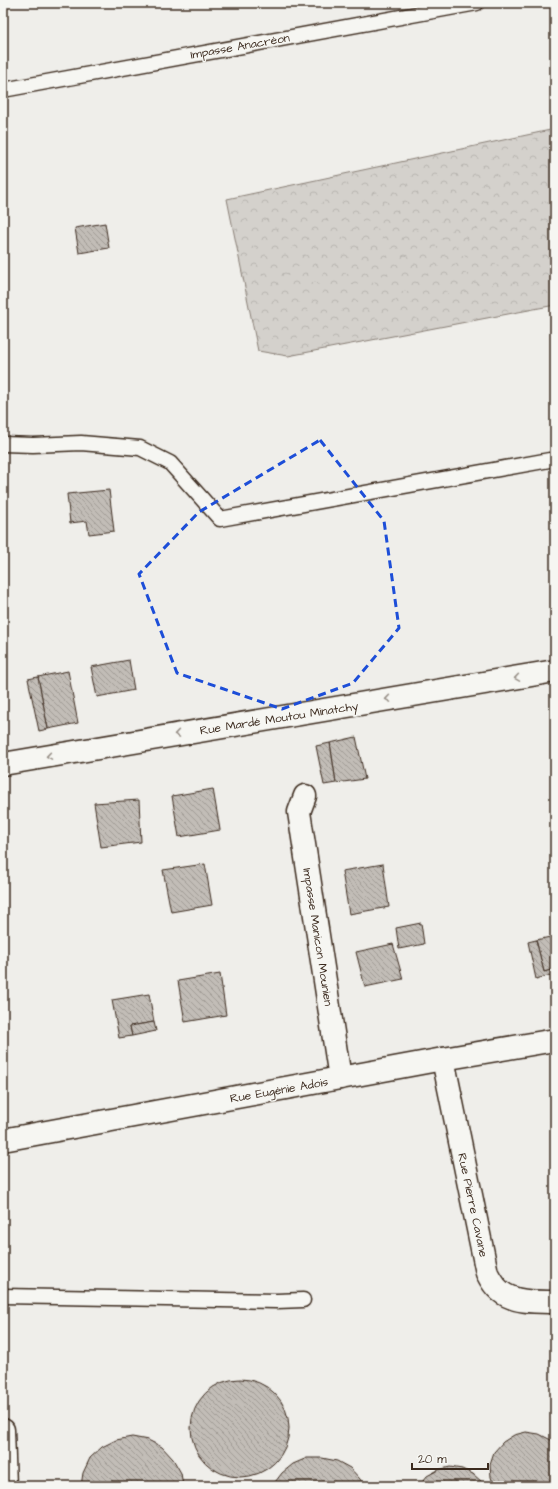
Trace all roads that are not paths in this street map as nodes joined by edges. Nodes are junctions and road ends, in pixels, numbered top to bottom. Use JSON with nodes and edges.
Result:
{"nodes":[{"id":1,"x":477,"y":3,"type":"edge"},
{"id":2,"x":3,"y":90,"type":"edge"},
{"id":3,"x":3,"y":444,"type":"edge"},
{"id":4,"x":555,"y":459,"type":"edge"},
{"id":5,"x":555,"y":671,"type":"edge"},
{"id":6,"x":3,"y":764,"type":"edge"},
{"id":7,"x":305,"y":796,"type":"dead end"},
{"id":8,"x":555,"y":1040,"type":"edge"},
{"id":9,"x":443,"y":1059,"type":"junction"},
{"id":10,"x":340,"y":1078,"type":"junction"},
{"id":11,"x":3,"y":1140,"type":"edge"},
{"id":12,"x":3,"y":1296,"type":"edge"},
{"id":13,"x":303,"y":1300,"type":"dead end"},
{"id":14,"x":555,"y":1302,"type":"edge"},
{"id":15,"x":3,"y":1430,"type":"edge"},
{"id":16,"x":5,"y":1486,"type":"edge"}],
"edges":[{"from":1,"to":2,"type":"lane","name":"Impasse Anacréon"},
{"from":3,"to":4,"type":"lane"},
{"from":5,"to":6,"type":"street","name":"Rue Mardé Moutou Minatchy","one_way":true},
{"from":7,"to":10,"type":"street","name":"Impasse Manicon Mounien"},
{"from":8,"to":9,"type":"street","name":"Rue Eugénie Adois"},
{"from":9,"to":10,"type":"street","name":"Rue Eugénie Adois"},
{"from":9,"to":14,"type":"street","name":"Rue Pierre Cavane"},
{"from":10,"to":11,"type":"street","name":"Rue Eugénie Adois"},
{"from":12,"to":13,"type":"lane"},
{"from":15,"to":16,"type":"street"}]}
